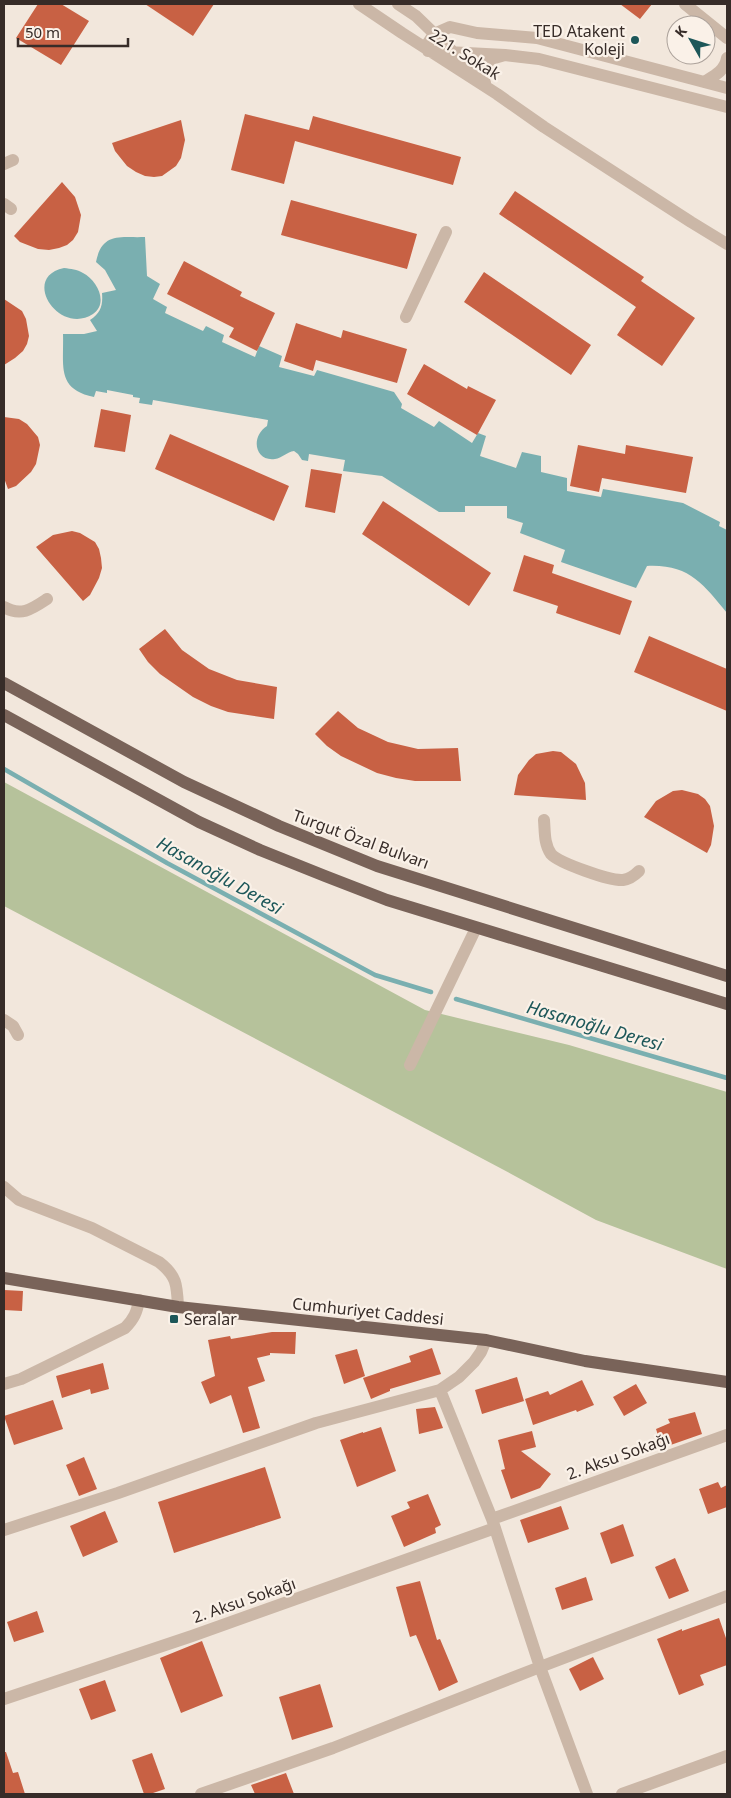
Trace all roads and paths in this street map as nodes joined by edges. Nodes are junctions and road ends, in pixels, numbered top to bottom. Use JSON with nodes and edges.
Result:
{"nodes":[{"id":1,"x":359,"y":4,"type":"edge"},
{"id":2,"x":398,"y":4,"type":"edge"},
{"id":3,"x":684,"y":4,"type":"edge"},
{"id":4,"x":416,"y":16,"type":"junction"},
{"id":5,"x":450,"y":27,"type":"junction"},
{"id":6,"x":434,"y":34,"type":"junction"},
{"id":7,"x":726,"y":40,"type":"edge"},
{"id":8,"x":428,"y":51,"type":"junction"},
{"id":9,"x":453,"y":52,"type":"junction"},
{"id":10,"x":505,"y":55,"type":"junction"},
{"id":11,"x":727,"y":58,"type":"edge"},
{"id":12,"x":704,"y":82,"type":"junction"},
{"id":13,"x":485,"y":83,"type":"junction"},
{"id":14,"x":727,"y":88,"type":"edge"},
{"id":15,"x":497,"y":94,"type":"junction"},
{"id":16,"x":727,"y":107,"type":"edge"},
{"id":17,"x":446,"y":232,"type":"dead end"},
{"id":18,"x":727,"y":244,"type":"edge"},
{"id":19,"x":406,"y":317,"type":"dead end"},
{"id":20,"x":47,"y":599,"type":"dead end"},
{"id":21,"x":4,"y":606,"type":"edge"},
{"id":22,"x":4,"y":683,"type":"edge"},
{"id":23,"x":4,"y":715,"type":"edge"},
{"id":24,"x":544,"y":820,"type":"dead end"},
{"id":25,"x":639,"y":871,"type":"dead end"},
{"id":26,"x":476,"y":928,"type":"junction"},
{"id":27,"x":727,"y":976,"type":"edge"},
{"id":28,"x":727,"y":1004,"type":"edge"},
{"id":29,"x":4,"y":1020,"type":"edge"},
{"id":30,"x":18,"y":1035,"type":"dead end"},
{"id":31,"x":410,"y":1065,"type":"dead end"},
{"id":32,"x":4,"y":1187,"type":"edge"},
{"id":33,"x":4,"y":1278,"type":"edge"},
{"id":34,"x":139,"y":1300,"type":"junction"},
{"id":35,"x":178,"y":1307,"type":"junction"},
{"id":36,"x":486,"y":1340,"type":"junction"},
{"id":37,"x":727,"y":1382,"type":"edge"},
{"id":38,"x":4,"y":1384,"type":"edge"},
{"id":39,"x":440,"y":1390,"type":"junction"},
{"id":40,"x":727,"y":1435,"type":"edge"},
{"id":41,"x":493,"y":1524,"type":"junction"},
{"id":42,"x":4,"y":1530,"type":"edge"},
{"id":43,"x":727,"y":1596,"type":"edge"},
{"id":44,"x":540,"y":1667,"type":"junction"},
{"id":45,"x":4,"y":1699,"type":"edge"},
{"id":46,"x":727,"y":1756,"type":"edge"},
{"id":47,"x":201,"y":1794,"type":"edge"},
{"id":48,"x":587,"y":1794,"type":"edge"},
{"id":49,"x":622,"y":1794,"type":"edge"}],
"edges":[{"from":1,"to":8,"type":"street","name":"221. Sokak"},
{"from":2,"to":4,"type":"street","name":"221. Sokak"},
{"from":3,"to":7,"type":"street"},
{"from":4,"to":5,"type":"street"},
{"from":4,"to":6,"type":"street","name":"221. Sokak"},
{"from":5,"to":6,"type":"street"},
{"from":5,"to":12,"type":"street"},
{"from":6,"to":8,"type":"street"},
{"from":6,"to":9,"type":"street","name":"221. Sokak"},
{"from":8,"to":9,"type":"street"},
{"from":8,"to":15,"type":"street","name":"221. Sokak"},
{"from":9,"to":10,"type":"street"},
{"from":9,"to":13,"type":"street","name":"221. Sokak"},
{"from":10,"to":13,"type":"street"},
{"from":10,"to":16,"type":"street"},
{"from":11,"to":12,"type":"street"},
{"from":12,"to":14,"type":"street"},
{"from":13,"to":15,"type":"street","name":"221. Sokak"},
{"from":15,"to":18,"type":"street"},
{"from":17,"to":19,"type":"street"},
{"from":20,"to":21,"type":"street"},
{"from":22,"to":27,"type":"main road","name":"Turgut Özal Bulvarı"},
{"from":23,"to":26,"type":"main road"},
{"from":24,"to":25,"type":"street"},
{"from":26,"to":28,"type":"main road"},
{"from":26,"to":31,"type":"street"},
{"from":29,"to":30,"type":"street"},
{"from":32,"to":35,"type":"street"},
{"from":33,"to":34,"type":"main road","name":"Cumhuriyet Caddesi"},
{"from":34,"to":35,"type":"main road","name":"Cumhuriyet Caddesi"},
{"from":34,"to":38,"type":"street"},
{"from":35,"to":36,"type":"main road","name":"Cumhuriyet Caddesi"},
{"from":36,"to":37,"type":"main road","name":"Cumhuriyet Caddesi"},
{"from":36,"to":39,"type":"street"},
{"from":39,"to":41,"type":"street"},
{"from":39,"to":42,"type":"street"},
{"from":40,"to":41,"type":"street","name":"2. Aksu Sokağı"},
{"from":41,"to":44,"type":"street"},
{"from":41,"to":45,"type":"street","name":"2. Aksu Sokağı"},
{"from":43,"to":44,"type":"street"},
{"from":44,"to":47,"type":"street"},
{"from":44,"to":48,"type":"street"},
{"from":46,"to":49,"type":"street"}]}
